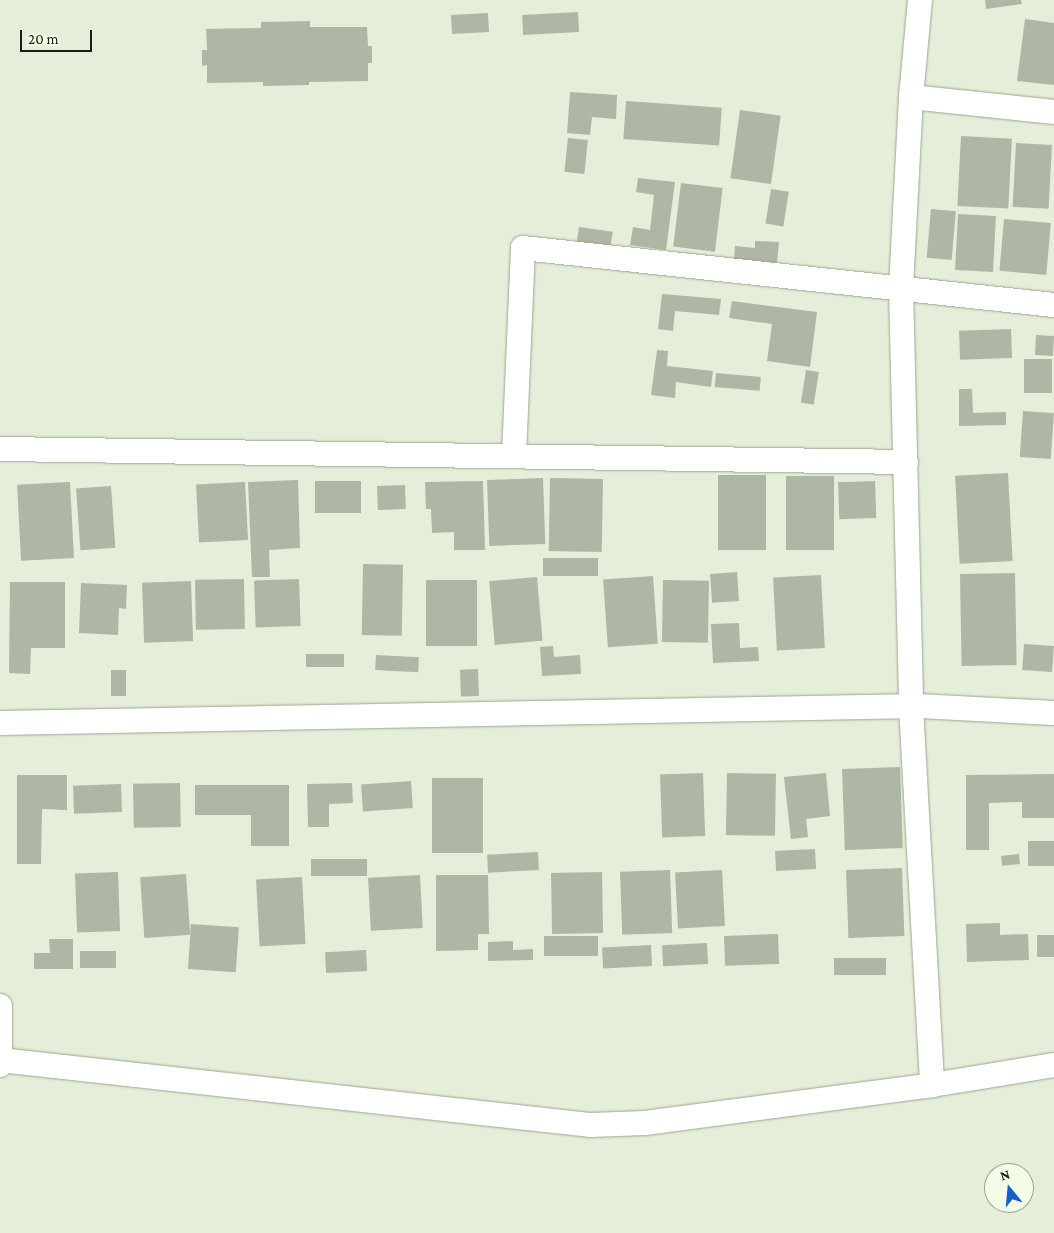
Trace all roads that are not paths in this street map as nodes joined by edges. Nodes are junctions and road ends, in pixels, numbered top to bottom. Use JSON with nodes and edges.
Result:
{"nodes":[{"id":1,"x":920,"y":0,"type":"edge"},
{"id":2,"x":911,"y":96,"type":"junction"},
{"id":3,"x":1054,"y":112,"type":"edge"},
{"id":4,"x":901,"y":289,"type":"junction"},
{"id":5,"x":1054,"y":305,"type":"edge"},
{"id":6,"x":0,"y":449,"type":"edge"},
{"id":7,"x":514,"y":456,"type":"junction"},
{"id":8,"x":906,"y":462,"type":"junction"},
{"id":9,"x":911,"y":707,"type":"junction"},
{"id":10,"x":1054,"y":713,"type":"edge"},
{"id":11,"x":0,"y":723,"type":"edge"},
{"id":12,"x":0,"y":1006,"type":"edge"},
{"id":13,"x":0,"y":1060,"type":"edge"},
{"id":14,"x":0,"y":1064,"type":"edge"},
{"id":15,"x":1054,"y":1065,"type":"edge"},
{"id":16,"x":932,"y":1085,"type":"junction"}],
"edges":[{"from":1,"to":2,"type":"street"},
{"from":2,"to":3,"type":"street"},
{"from":2,"to":4,"type":"street"},
{"from":4,"to":5,"type":"street"},
{"from":4,"to":7,"type":"street"},
{"from":4,"to":8,"type":"street"},
{"from":6,"to":7,"type":"street"},
{"from":7,"to":8,"type":"street"},
{"from":8,"to":9,"type":"street"},
{"from":9,"to":10,"type":"street"},
{"from":9,"to":11,"type":"street"},
{"from":9,"to":16,"type":"street"},
{"from":12,"to":13,"type":"street"},
{"from":13,"to":14,"type":"street"},
{"from":13,"to":16,"type":"street"},
{"from":15,"to":16,"type":"street"}]}
